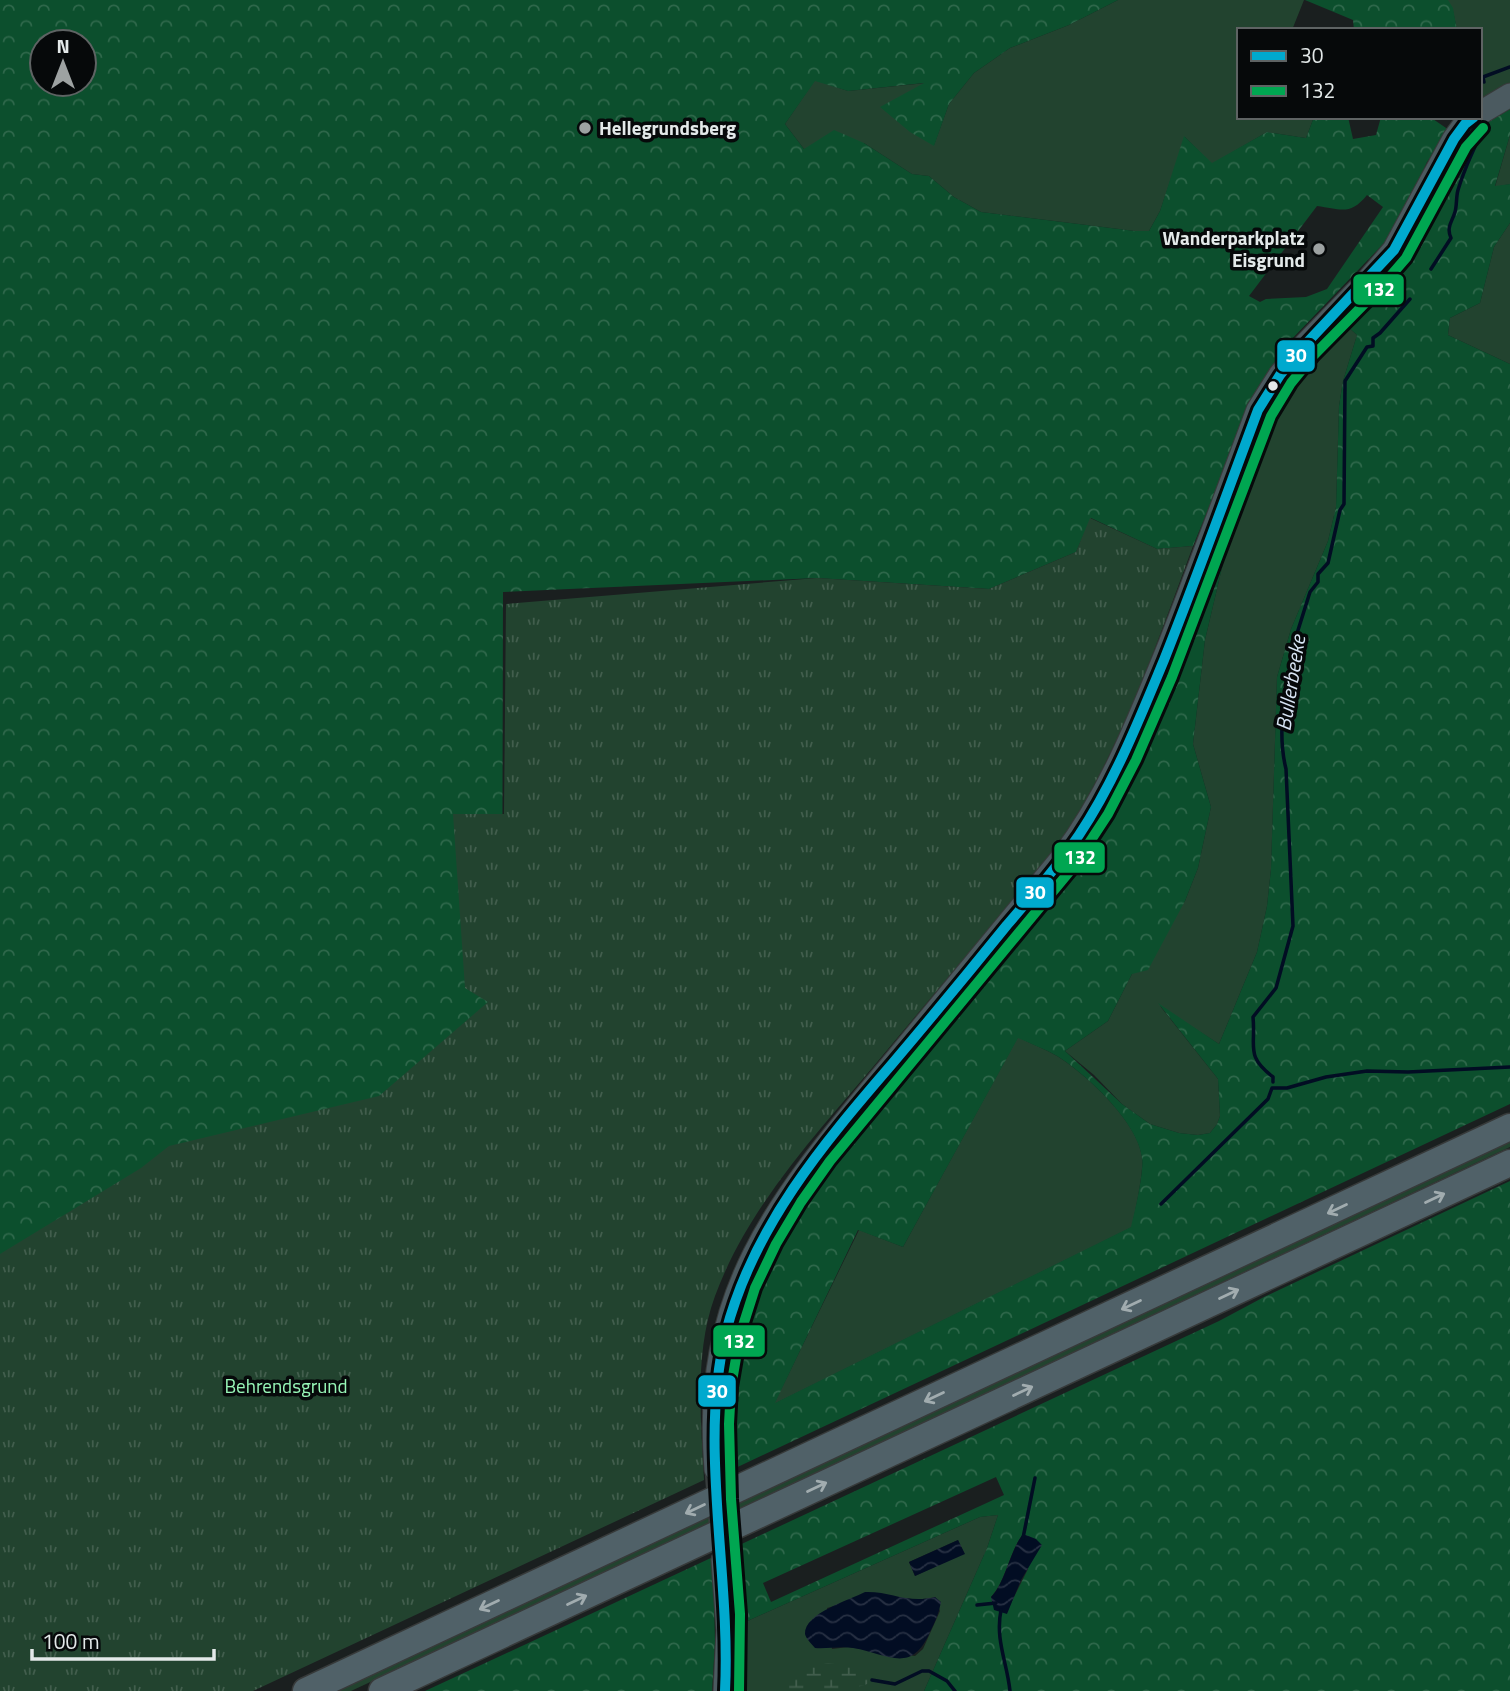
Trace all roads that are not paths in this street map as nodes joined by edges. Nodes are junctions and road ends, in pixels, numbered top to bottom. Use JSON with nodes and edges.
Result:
{"nodes":[{"id":1,"x":1510,"y":95,"type":"edge"},
{"id":2,"x":1482,"y":112,"type":"edge"},
{"id":3,"x":1471,"y":119,"type":"edge"},
{"id":4,"x":1510,"y":1128,"type":"edge"},
{"id":5,"x":1510,"y":1163,"type":"edge"},
{"id":6,"x":716,"y":1469,"type":"tunnel mouth"},
{"id":7,"x":723,"y":1560,"type":"tunnel mouth"},
{"id":8,"x":306,"y":1691,"type":"edge"},
{"id":9,"x":382,"y":1691,"type":"edge"},
{"id":10,"x":725,"y":1691,"type":"edge"}],
"edges":[{"from":1,"to":2,"type":"main road"},
{"from":3,"to":6,"type":"main road"},
{"from":4,"to":8,"type":"highway","one_way":true},
{"from":9,"to":5,"type":"highway","one_way":true},
{"from":7,"to":10,"type":"main road"}]}
